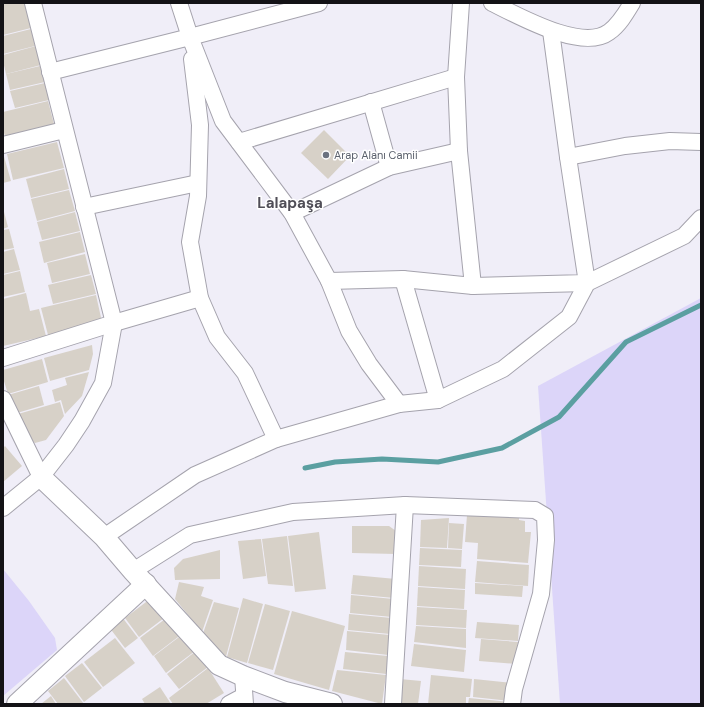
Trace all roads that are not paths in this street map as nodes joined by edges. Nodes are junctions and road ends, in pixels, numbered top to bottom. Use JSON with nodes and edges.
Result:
{"nodes":[{"id":1,"x":33,"y":3,"type":"edge"},
{"id":2,"x":180,"y":3,"type":"edge"},
{"id":3,"x":319,"y":3,"type":"edge"},
{"id":4,"x":461,"y":3,"type":"edge"},
{"id":5,"x":492,"y":3,"type":"edge"},
{"id":6,"x":632,"y":3,"type":"edge"},
{"id":7,"x":551,"y":31,"type":"junction"},
{"id":8,"x":190,"y":37,"type":"junction"},
{"id":9,"x":50,"y":72,"type":"junction"},
{"id":10,"x":456,"y":77,"type":"junction"},
{"id":11,"x":371,"y":102,"type":"junction"},
{"id":12,"x":64,"y":130,"type":"junction"},
{"id":13,"x":239,"y":142,"type":"junction"},
{"id":14,"x":701,"y":142,"type":"edge"},
{"id":15,"x":3,"y":144,"type":"edge"},
{"id":16,"x":459,"y":151,"type":"junction"},
{"id":17,"x":568,"y":157,"type":"junction"},
{"id":18,"x":389,"y":167,"type":"junction"},
{"id":19,"x":198,"y":183,"type":"junction"},
{"id":20,"x":84,"y":206,"type":"junction"},
{"id":21,"x":292,"y":213,"type":"junction"},
{"id":22,"x":701,"y":218,"type":"edge"},
{"id":23,"x":403,"y":279,"type":"junction"},
{"id":24,"x":329,"y":281,"type":"junction"},
{"id":25,"x":587,"y":283,"type":"junction"},
{"id":26,"x":473,"y":286,"type":"junction"},
{"id":27,"x":200,"y":298,"type":"junction"},
{"id":28,"x":114,"y":323,"type":"junction"},
{"id":29,"x":3,"y":358,"type":"edge"},
{"id":30,"x":3,"y":399,"type":"edge"},
{"id":31,"x":438,"y":400,"type":"junction"},
{"id":32,"x":399,"y":404,"type":"junction"},
{"id":33,"x":276,"y":439,"type":"junction"},
{"id":34,"x":41,"y":477,"type":"junction"},
{"id":35,"x":406,"y":505,"type":"junction"},
{"id":36,"x":3,"y":508,"type":"edge"},
{"id":37,"x":104,"y":537,"type":"junction"},
{"id":38,"x":139,"y":578,"type":"junction"},
{"id":39,"x":243,"y":676,"type":"junction"},
{"id":40,"x":245,"y":700,"type":"edge"},
{"id":41,"x":17,"y":704,"type":"edge"},
{"id":42,"x":229,"y":704,"type":"edge"},
{"id":43,"x":332,"y":704,"type":"edge"},
{"id":44,"x":393,"y":704,"type":"edge"},
{"id":45,"x":512,"y":704,"type":"edge"}],
"edges":[{"from":1,"to":9,"type":"street"},
{"from":2,"to":8,"type":"street"},
{"from":3,"to":8,"type":"street"},
{"from":4,"to":10,"type":"street"},
{"from":5,"to":7,"type":"street"},
{"from":6,"to":7,"type":"street"},
{"from":7,"to":17,"type":"street"},
{"from":8,"to":9,"type":"street"},
{"from":8,"to":13,"type":"street"},
{"from":8,"to":19,"type":"street"},
{"from":9,"to":12,"type":"street"},
{"from":10,"to":11,"type":"street"},
{"from":10,"to":16,"type":"street"},
{"from":11,"to":13,"type":"street"},
{"from":11,"to":18,"type":"street"},
{"from":12,"to":15,"type":"street"},
{"from":12,"to":20,"type":"street"},
{"from":13,"to":21,"type":"street"},
{"from":14,"to":17,"type":"street"},
{"from":16,"to":18,"type":"street"},
{"from":16,"to":26,"type":"street"},
{"from":17,"to":25,"type":"street"},
{"from":18,"to":21,"type":"street"},
{"from":19,"to":20,"type":"street"},
{"from":19,"to":27,"type":"street"},
{"from":20,"to":28,"type":"street"},
{"from":21,"to":24,"type":"street"},
{"from":22,"to":25,"type":"street"},
{"from":23,"to":24,"type":"street"},
{"from":23,"to":26,"type":"street"},
{"from":23,"to":31,"type":"street"},
{"from":24,"to":32,"type":"street"},
{"from":25,"to":26,"type":"street"},
{"from":25,"to":31,"type":"street"},
{"from":27,"to":28,"type":"street"},
{"from":27,"to":33,"type":"street"},
{"from":28,"to":29,"type":"street"},
{"from":28,"to":34,"type":"street"},
{"from":30,"to":34,"type":"street"},
{"from":31,"to":32,"type":"street"},
{"from":32,"to":33,"type":"street"},
{"from":33,"to":37,"type":"street"},
{"from":34,"to":36,"type":"street"},
{"from":34,"to":37,"type":"street"},
{"from":35,"to":38,"type":"street"},
{"from":35,"to":44,"type":"street"},
{"from":35,"to":45,"type":"street"},
{"from":37,"to":38,"type":"street"},
{"from":38,"to":39,"type":"street"},
{"from":38,"to":41,"type":"street"},
{"from":39,"to":40,"type":"street"},
{"from":39,"to":43,"type":"street"},
{"from":40,"to":42,"type":"street"}]}
